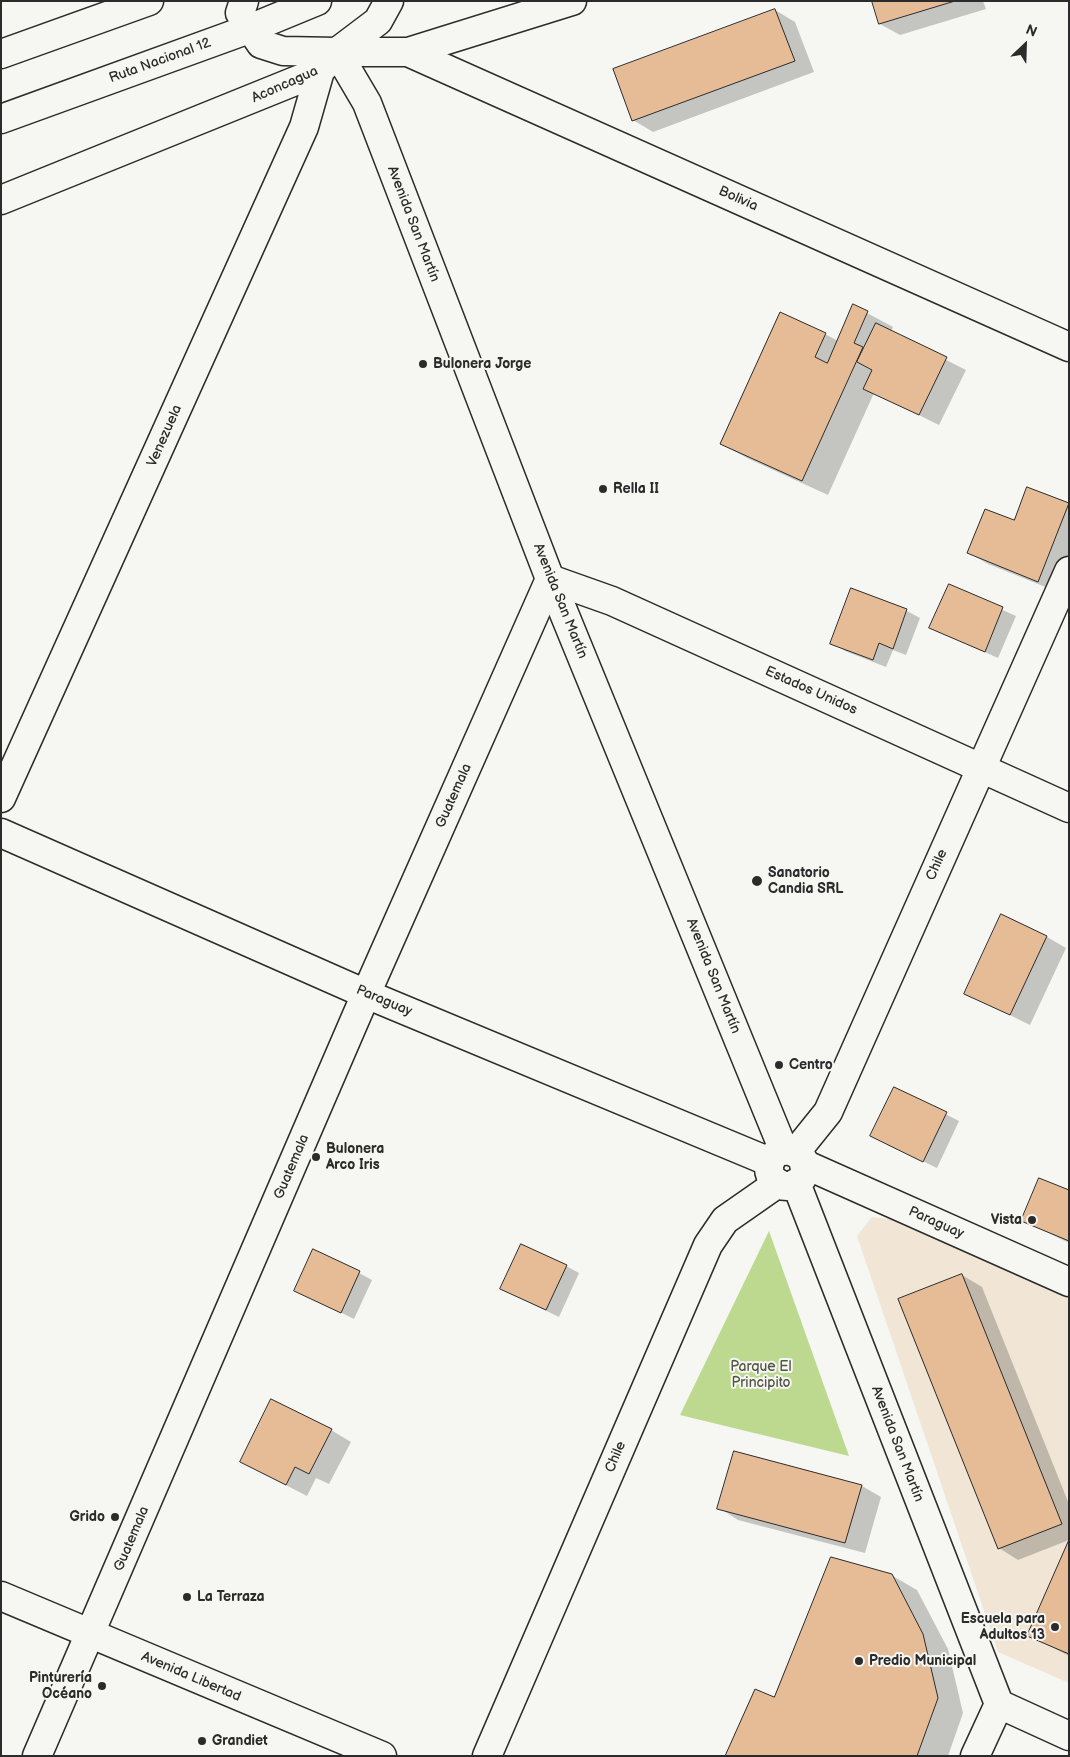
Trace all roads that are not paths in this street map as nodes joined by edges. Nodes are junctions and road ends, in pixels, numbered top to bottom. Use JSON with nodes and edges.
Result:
{"nodes":[{"id":1,"x":149,"y":1,"type":"edge"},
{"id":2,"x":244,"y":1,"type":"edge"},
{"id":3,"x":317,"y":1,"type":"edge"},
{"id":4,"x":389,"y":1,"type":"edge"},
{"id":5,"x":572,"y":1,"type":"edge"},
{"id":6,"x":249,"y":29,"type":"junction"},
{"id":7,"x":408,"y":52,"type":"junction"},
{"id":8,"x":1,"y":54,"type":"edge"},
{"id":9,"x":329,"y":62,"type":"junction"},
{"id":10,"x":1,"y":119,"type":"edge"},
{"id":11,"x":1,"y":200,"type":"edge"},
{"id":12,"x":1069,"y":347,"type":"edge"},
{"id":13,"x":1069,"y":571,"type":"edge"},
{"id":14,"x":550,"y":579,"type":"junction"},
{"id":15,"x":981,"y":768,"type":"junction"},
{"id":16,"x":1,"y":798,"type":"edge"},
{"id":17,"x":1069,"y":808,"type":"edge"},
{"id":18,"x":1,"y":833,"type":"edge"},
{"id":19,"x":366,"y":994,"type":"junction"},
{"id":20,"x":788,"y":1166,"type":"junction"},
{"id":21,"x":1069,"y":1282,"type":"edge"},
{"id":22,"x":1,"y":1596,"type":"edge"},
{"id":23,"x":91,"y":1635,"type":"junction"},
{"id":24,"x":998,"y":1704,"type":"junction"},
{"id":25,"x":1069,"y":1736,"type":"edge"},
{"id":26,"x":37,"y":1756,"type":"edge"},
{"id":27,"x":382,"y":1756,"type":"edge"},
{"id":28,"x":487,"y":1756,"type":"edge"},
{"id":29,"x":975,"y":1756,"type":"edge"}],
"edges":[{"from":1,"to":8,"type":"main road"},
{"from":2,"to":6,"type":"main road"},
{"from":3,"to":6,"type":"main road","name":"Ruta Nacional 12"},
{"from":4,"to":9,"type":"main road"},
{"from":5,"to":7,"type":"main road","name":"Aconcagua"},
{"from":6,"to":9,"type":"main road"},
{"from":6,"to":10,"type":"main road","name":"Ruta Nacional 12"},
{"from":7,"to":9,"type":"main road","name":"Aconcagua"},
{"from":7,"to":12,"type":"main road","name":"Bolivia"},
{"from":9,"to":11,"type":"main road","name":"Aconcagua"},
{"from":9,"to":14,"type":"main road","name":"Avenida San Martín"},
{"from":9,"to":16,"type":"main road","name":"Venezuela"},
{"from":13,"to":15,"type":"main road","name":"Chile"},
{"from":14,"to":15,"type":"main road","name":"Estados Unidos"},
{"from":14,"to":19,"type":"main road","name":"Guatemala"},
{"from":14,"to":20,"type":"main road","name":"Avenida San Martín"},
{"from":15,"to":17,"type":"main road","name":"Estados Unidos"},
{"from":15,"to":20,"type":"main road","name":"Chile"},
{"from":18,"to":19,"type":"main road","name":"Paraguay"},
{"from":19,"to":20,"type":"main road","name":"Paraguay"},
{"from":19,"to":23,"type":"main road","name":"Guatemala"},
{"from":20,"to":21,"type":"main road","name":"Paraguay"},
{"from":20,"to":24,"type":"main road","name":"Avenida San Martín"},
{"from":20,"to":28,"type":"main road","name":"Chile"},
{"from":22,"to":23,"type":"main road","name":"Avenida Libertad"},
{"from":23,"to":26,"type":"main road","name":"Guatemala"},
{"from":23,"to":27,"type":"main road","name":"Avenida Libertad"},
{"from":24,"to":25,"type":"main road"},
{"from":24,"to":29,"type":"main road"}]}
